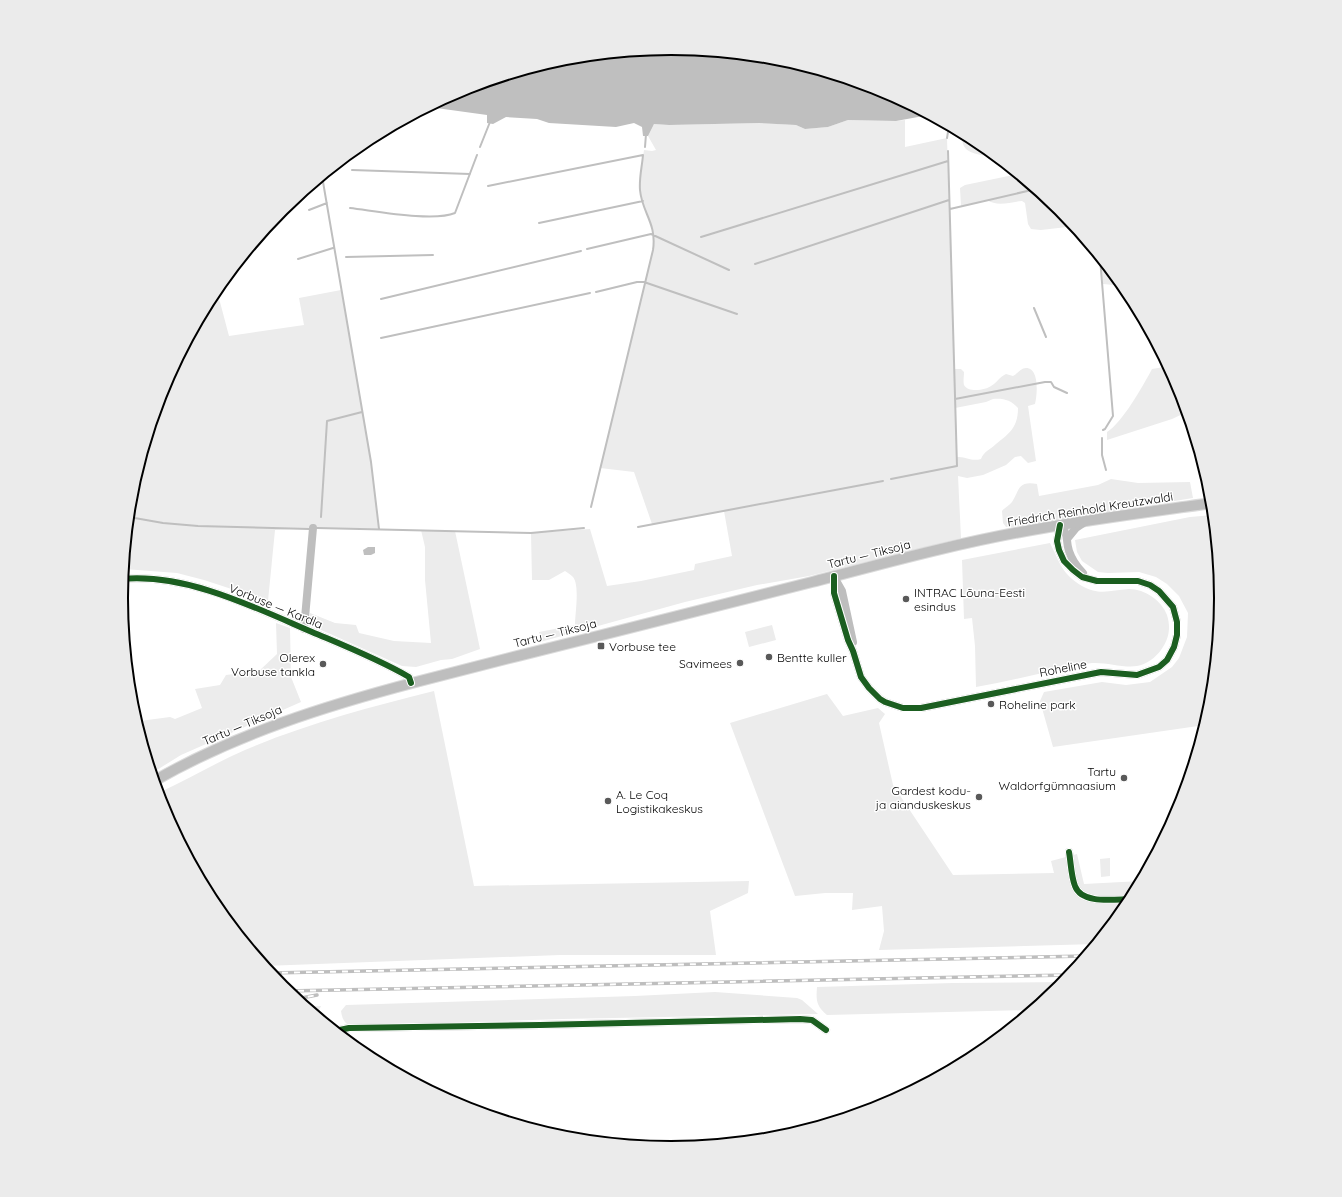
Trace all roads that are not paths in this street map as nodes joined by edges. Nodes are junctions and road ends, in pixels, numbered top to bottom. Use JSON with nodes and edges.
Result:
{"nodes":[{"id":1,"x":1206,"y":504,"type":"edge"},
{"id":2,"x":1089,"y":520,"type":"junction"},
{"id":3,"x":1060,"y":525,"type":"junction"},
{"id":4,"x":313,"y":528,"type":"dead end"},
{"id":5,"x":1067,"y":539,"type":"junction"},
{"id":6,"x":973,"y":542,"type":"joint"},
{"id":7,"x":834,"y":576,"type":"junction"},
{"id":8,"x":129,"y":578,"type":"edge"},
{"id":9,"x":1087,"y":578,"type":"junction"},
{"id":10,"x":304,"y":629,"type":"junction"},
{"id":11,"x":411,"y":683,"type":"junction"},
{"id":12,"x":158,"y":779,"type":"edge"},
{"id":13,"x":1069,"y":852,"type":"dead end"},
{"id":14,"x":1124,"y":899,"type":"edge"},
{"id":15,"x":341,"y":1030,"type":"edge"},
{"id":16,"x":826,"y":1030,"type":"dead end"}],
"edges":[{"from":1,"to":2,"type":"main road","name":"Friedrich Reinhold Kreutzwaldi"},
{"from":2,"to":3,"type":"main road","name":"Friedrich Reinhold Kreutzwaldi"},
{"from":2,"to":5,"type":"street"},
{"from":3,"to":5,"type":"street"},
{"from":3,"to":6,"type":"main road","name":"Friedrich Reinhold Kreutzwaldi"},
{"from":3,"to":9,"type":"street","name":"Roheline"},
{"from":4,"to":10,"type":"street"},
{"from":5,"to":9,"type":"street"},
{"from":6,"to":7,"type":"main road","name":"Tartu — Tiksoja"},
{"from":7,"to":9,"type":"street","name":"Roheline"},
{"from":7,"to":11,"type":"main road","name":"Tartu — Tiksoja"},
{"from":8,"to":10,"type":"street","name":"Vorbuse — Kardla"},
{"from":10,"to":11,"type":"street","name":"Vorbuse — Kardla"},
{"from":11,"to":12,"type":"main road","name":"Tartu — Tiksoja"},
{"from":13,"to":14,"type":"street"},
{"from":15,"to":16,"type":"street"}]}
